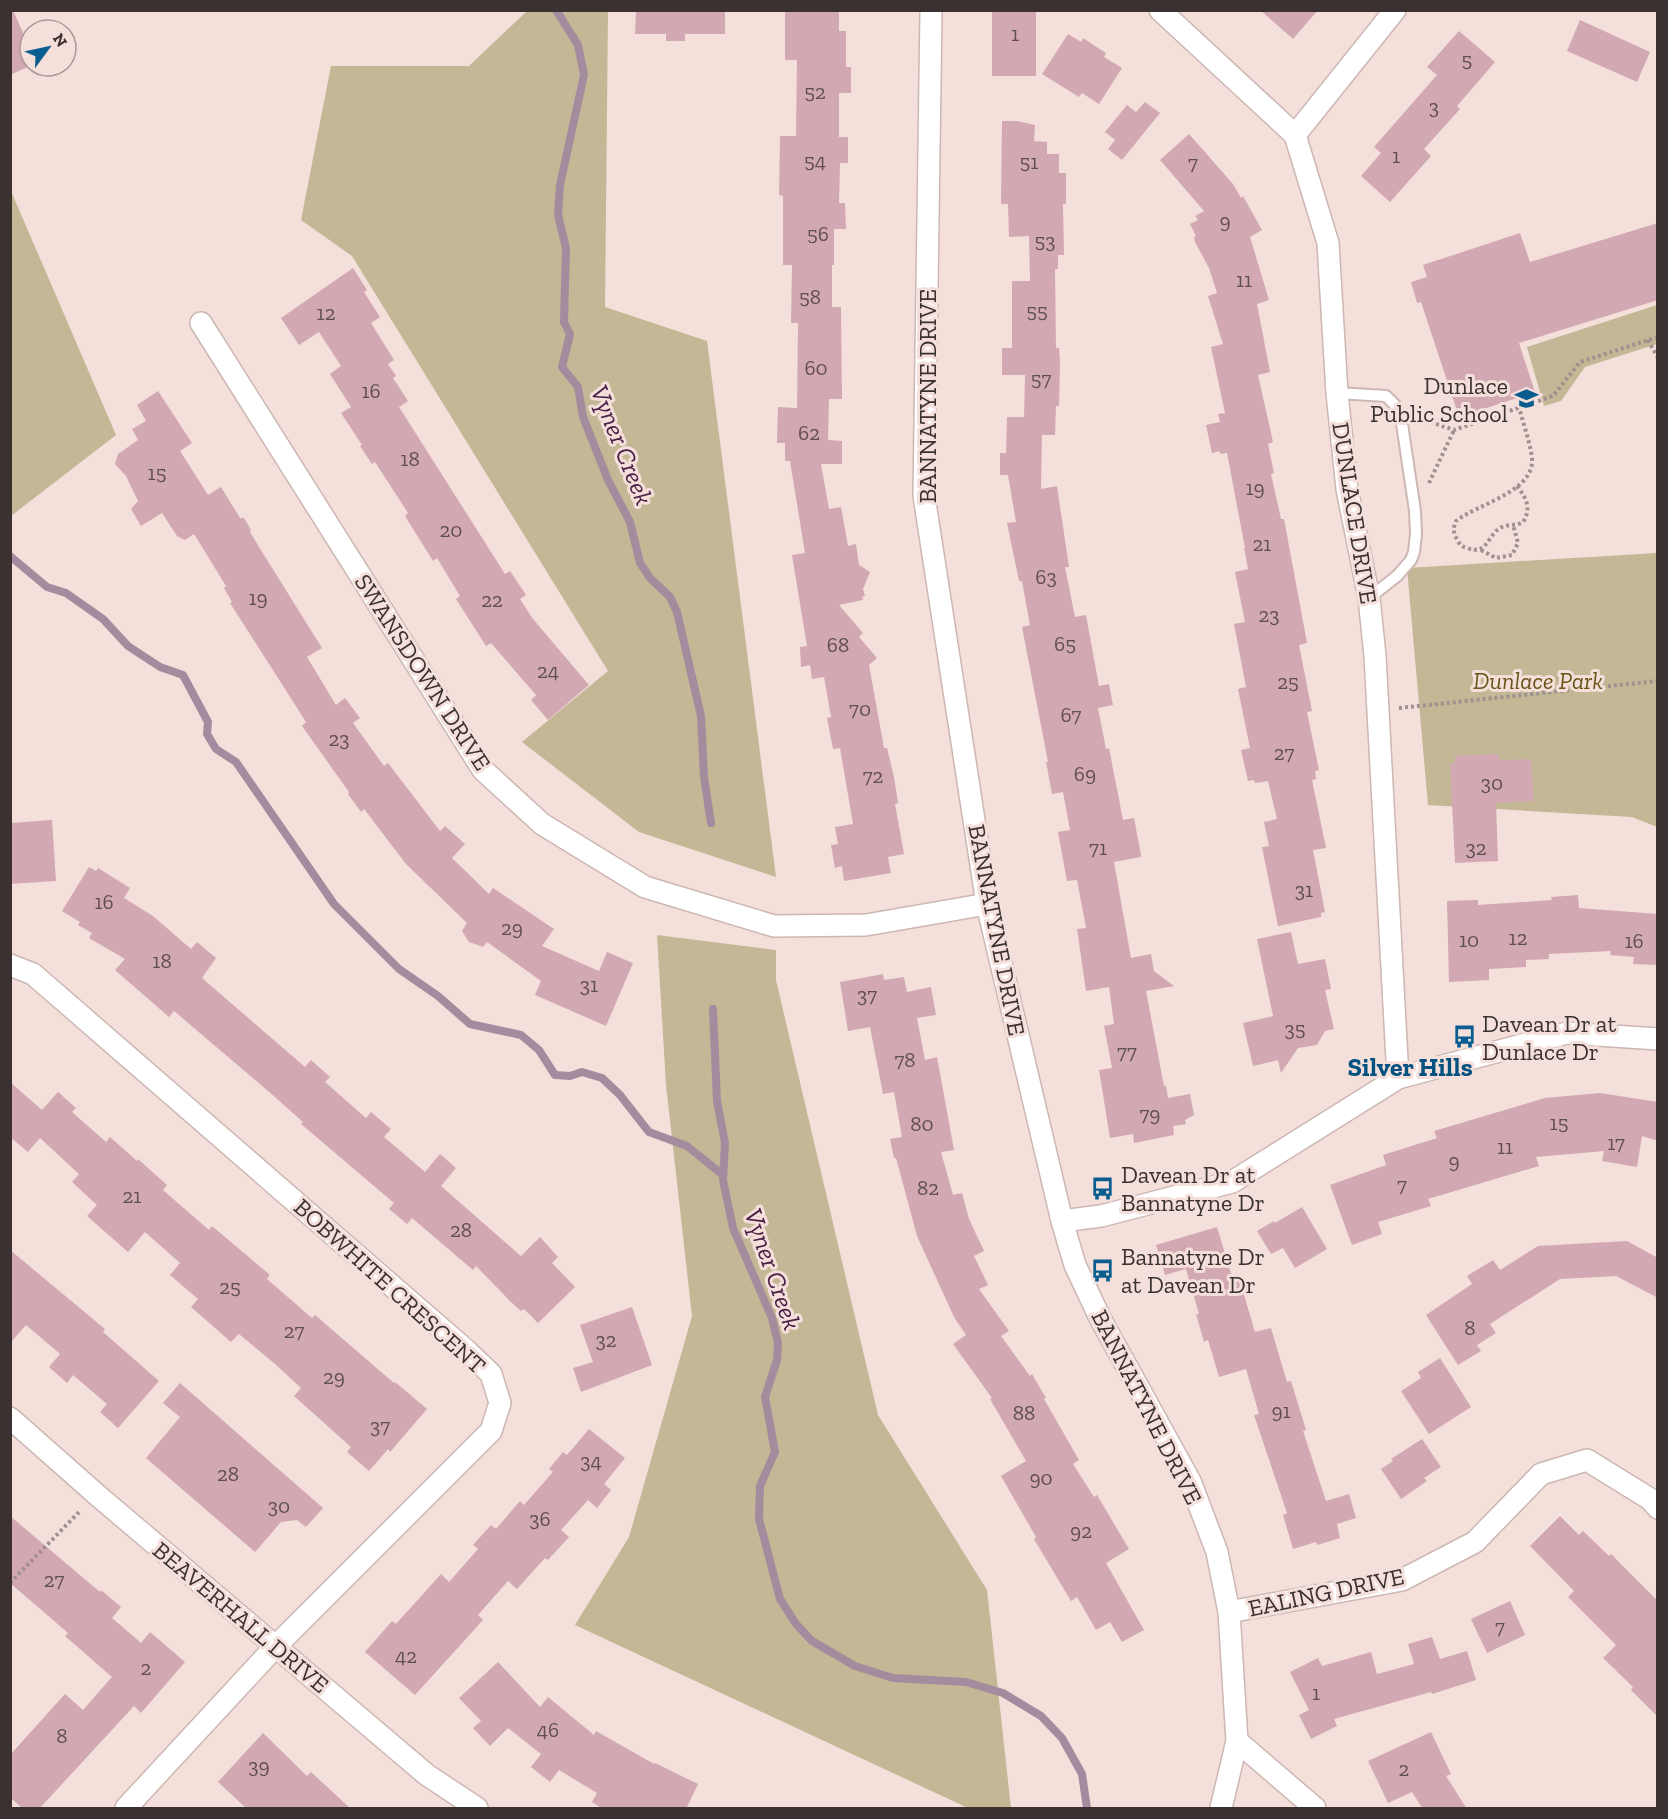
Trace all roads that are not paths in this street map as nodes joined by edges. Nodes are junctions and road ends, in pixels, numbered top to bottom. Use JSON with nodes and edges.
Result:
{"nodes":[{"id":1,"x":931,"y":10,"type":"edge"},
{"id":2,"x":1160,"y":10,"type":"edge"},
{"id":3,"x":1395,"y":10,"type":"edge"},
{"id":4,"x":1294,"y":135,"type":"junction"},
{"id":5,"x":201,"y":323,"type":"dead end"},
{"id":6,"x":1337,"y":393,"type":"junction"},
{"id":7,"x":1369,"y":598,"type":"junction"},
{"id":8,"x":987,"y":904,"type":"junction"},
{"id":9,"x":10,"y":965,"type":"edge"},
{"id":10,"x":1658,"y":1039,"type":"edge"},
{"id":11,"x":1398,"y":1078,"type":"junction"},
{"id":12,"x":1062,"y":1221,"type":"junction"},
{"id":13,"x":10,"y":1418,"type":"edge"},
{"id":14,"x":1658,"y":1508,"type":"edge"},
{"id":15,"x":1229,"y":1612,"type":"junction"},
{"id":16,"x":275,"y":1647,"type":"junction"},
{"id":17,"x":1237,"y":1741,"type":"junction"},
{"id":18,"x":126,"y":1809,"type":"edge"},
{"id":19,"x":477,"y":1809,"type":"edge"},
{"id":20,"x":1221,"y":1809,"type":"edge"},
{"id":21,"x":1315,"y":1809,"type":"edge"}],
"edges":[{"from":1,"to":8,"type":"street","name":"BANNATYNE DRIVE"},
{"from":2,"to":4,"type":"street","name":"DUNLACE DRIVE"},
{"from":3,"to":4,"type":"street"},
{"from":4,"to":6,"type":"street","name":"DUNLACE DRIVE"},
{"from":5,"to":8,"type":"street","name":"SWANSDOWN DRIVE"},
{"from":6,"to":7,"type":"street","name":"DUNLACE DRIVE"},
{"from":6,"to":7,"type":"lane"},
{"from":7,"to":11,"type":"street","name":"DUNLACE DRIVE"},
{"from":8,"to":12,"type":"street","name":"BANNATYNE DRIVE"},
{"from":9,"to":16,"type":"street","name":"BOBWHITE CRESCENT"},
{"from":10,"to":11,"type":"street"},
{"from":11,"to":12,"type":"street"},
{"from":12,"to":15,"type":"street","name":"BANNATYNE DRIVE"},
{"from":13,"to":16,"type":"street","name":"BEAVERHALL DRIVE"},
{"from":14,"to":15,"type":"street","name":"EALING DRIVE"},
{"from":15,"to":17,"type":"street","name":"BANNATYNE DRIVE"},
{"from":16,"to":18,"type":"street","name":"BOBWHITE CRESCENT"},
{"from":16,"to":19,"type":"street","name":"BEAVERHALL DRIVE"},
{"from":17,"to":20,"type":"street","name":"BANNATYNE DRIVE"},
{"from":17,"to":21,"type":"street"}]}
